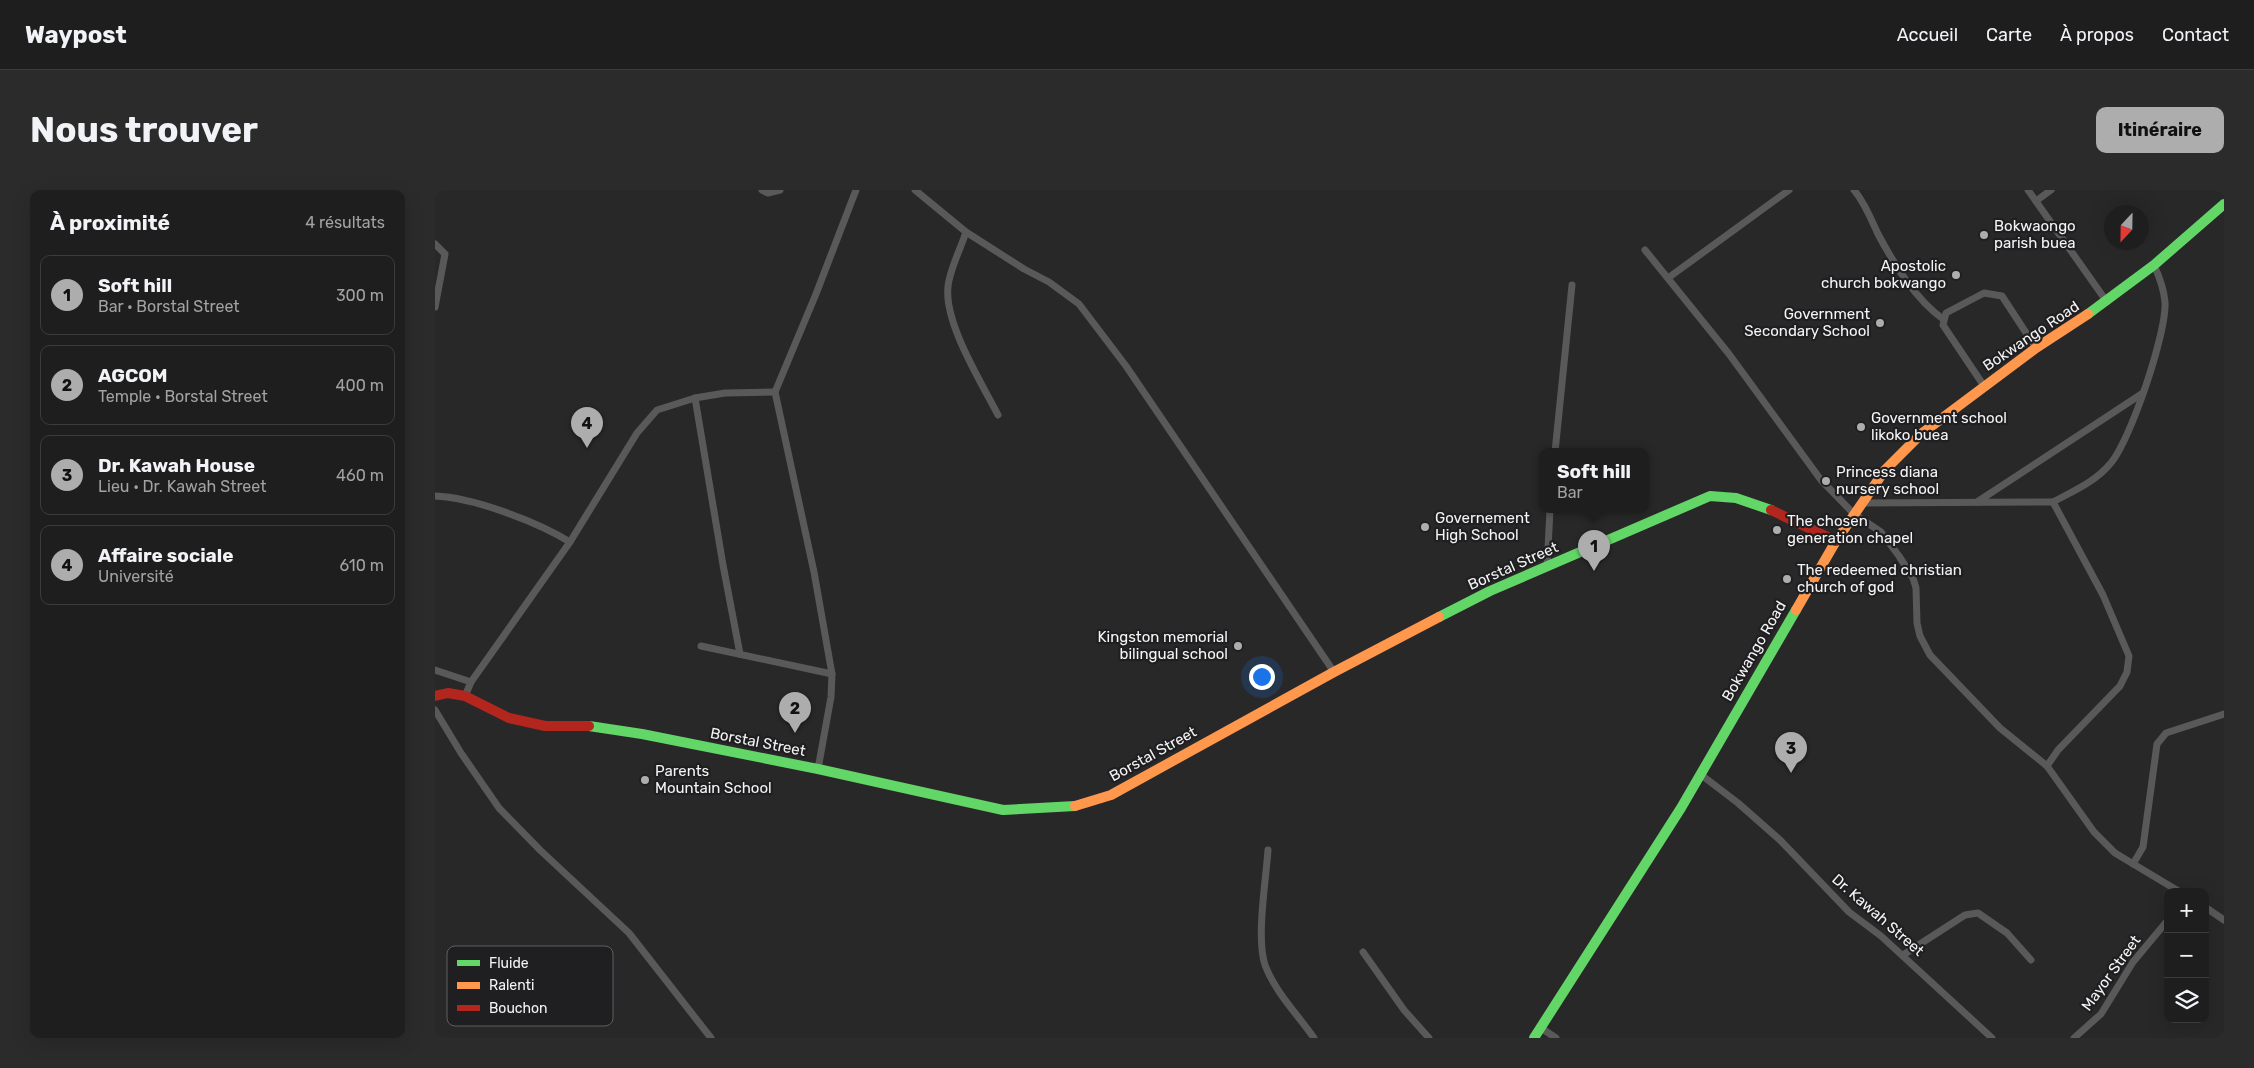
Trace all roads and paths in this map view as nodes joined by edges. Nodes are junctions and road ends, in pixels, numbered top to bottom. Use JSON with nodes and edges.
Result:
{"nodes":[{"id":1,"x":762,"y":190,"type":"edge"},
{"id":2,"x":780,"y":190,"type":"edge"},
{"id":3,"x":856,"y":190,"type":"edge"},
{"id":4,"x":915,"y":190,"type":"edge"},
{"id":5,"x":1789,"y":190,"type":"edge"},
{"id":6,"x":1854,"y":190,"type":"edge"},
{"id":7,"x":2028,"y":190,"type":"edge"},
{"id":8,"x":2051,"y":190,"type":"edge"},
{"id":9,"x":2036,"y":201,"type":"junction"},
{"id":10,"x":2224,"y":204,"type":"edge"},
{"id":11,"x":966,"y":232,"type":"junction"},
{"id":12,"x":435,"y":244,"type":"edge"},
{"id":13,"x":1645,"y":250,"type":"dead end"},
{"id":14,"x":2154,"y":265,"type":"junction"},
{"id":15,"x":1668,"y":278,"type":"junction"},
{"id":16,"x":1572,"y":285,"type":"dead end"},
{"id":17,"x":2107,"y":302,"type":"junction"},
{"id":18,"x":435,"y":307,"type":"edge"},
{"id":19,"x":1943,"y":319,"type":"junction"},
{"id":20,"x":2036,"y":348,"type":"junction"},
{"id":21,"x":1984,"y":386,"type":"junction"},
{"id":22,"x":775,"y":392,"type":"junction"},
{"id":23,"x":2143,"y":393,"type":"junction"},
{"id":24,"x":695,"y":398,"type":"junction"},
{"id":25,"x":998,"y":415,"type":"dead end"},
{"id":26,"x":1555,"y":448,"type":"edge"},
{"id":27,"x":435,"y":496,"type":"edge"},
{"id":28,"x":1977,"y":502,"type":"junction"},
{"id":29,"x":2053,"y":502,"type":"junction"},
{"id":30,"x":1861,"y":503,"type":"junction"},
{"id":31,"x":1550,"y":513,"type":"edge"},
{"id":32,"x":1854,"y":514,"type":"junction"},
{"id":33,"x":1836,"y":541,"type":"junction"},
{"id":34,"x":570,"y":542,"type":"junction"},
{"id":35,"x":1547,"y":567,"type":"junction"},
{"id":36,"x":701,"y":646,"type":"dead end"},
{"id":37,"x":741,"y":654,"type":"junction"},
{"id":38,"x":435,"y":670,"type":"edge"},
{"id":39,"x":1334,"y":672,"type":"junction"},
{"id":40,"x":832,"y":674,"type":"junction"},
{"id":41,"x":471,"y":682,"type":"junction"},
{"id":42,"x":435,"y":696,"type":"edge"},
{"id":43,"x":465,"y":696,"type":"junction"},
{"id":44,"x":435,"y":710,"type":"edge"},
{"id":45,"x":2224,"y":714,"type":"edge"},
{"id":46,"x":2047,"y":766,"type":"junction"},
{"id":47,"x":818,"y":769,"type":"junction"},
{"id":48,"x":1700,"y":774,"type":"junction"},
{"id":49,"x":1268,"y":850,"type":"dead end"},
{"id":50,"x":2133,"y":864,"type":"junction"},
{"id":51,"x":2173,"y":888,"type":"edge"},
{"id":52,"x":2209,"y":910,"type":"edge"},
{"id":53,"x":2224,"y":920,"type":"edge"},
{"id":54,"x":2164,"y":925,"type":"edge"},
{"id":55,"x":1363,"y":952,"type":"dead end"},
{"id":56,"x":1903,"y":956,"type":"junction"},
{"id":57,"x":2031,"y":960,"type":"dead end"},
{"id":58,"x":1541,"y":1028,"type":"junction"},
{"id":59,"x":711,"y":1038,"type":"edge"},
{"id":60,"x":1315,"y":1038,"type":"edge"},
{"id":61,"x":1429,"y":1038,"type":"edge"},
{"id":62,"x":1535,"y":1038,"type":"edge"},
{"id":63,"x":1556,"y":1038,"type":"edge"},
{"id":64,"x":1992,"y":1038,"type":"edge"},
{"id":65,"x":2074,"y":1038,"type":"edge"}],
"edges":[{"from":1,"to":2,"type":"street"},
{"from":3,"to":22,"type":"street"},
{"from":4,"to":11,"type":"street"},
{"from":5,"to":15,"type":"street"},
{"from":6,"to":19,"type":"street"},
{"from":7,"to":9,"type":"street"},
{"from":8,"to":9,"type":"street"},
{"from":9,"to":17,"type":"street"},
{"from":10,"to":14,"type":"street","name":"Bokwango Road"},
{"from":11,"to":25,"type":"street"},
{"from":11,"to":39,"type":"street"},
{"from":12,"to":18,"type":"street"},
{"from":13,"to":15,"type":"street"},
{"from":14,"to":17,"type":"street","name":"Bokwango Road"},
{"from":14,"to":23,"type":"street"},
{"from":15,"to":32,"type":"street"},
{"from":16,"to":26,"type":"street"},
{"from":17,"to":20,"type":"street","name":"Bokwango Road"},
{"from":19,"to":20,"type":"street"},
{"from":19,"to":21,"type":"street"},
{"from":20,"to":21,"type":"street","name":"Bokwango Road"},
{"from":21,"to":30,"type":"street","name":"Bokwango Road"},
{"from":22,"to":24,"type":"street"},
{"from":22,"to":40,"type":"street"},
{"from":23,"to":28,"type":"street"},
{"from":23,"to":29,"type":"street"},
{"from":24,"to":34,"type":"street"},
{"from":24,"to":37,"type":"street"},
{"from":27,"to":34,"type":"street"},
{"from":28,"to":29,"type":"street"},
{"from":28,"to":30,"type":"street"},
{"from":29,"to":46,"type":"street"},
{"from":30,"to":32,"type":"street","name":"Bokwango Road"},
{"from":31,"to":35,"type":"street"},
{"from":32,"to":33,"type":"street","name":"Bokwango Road"},
{"from":32,"to":46,"type":"street"},
{"from":33,"to":35,"type":"street","name":"Borstal Street"},
{"from":33,"to":48,"type":"street","name":"Bokwango Road"},
{"from":34,"to":41,"type":"street"},
{"from":35,"to":39,"type":"street","name":"Borstal Street"},
{"from":36,"to":37,"type":"street"},
{"from":37,"to":40,"type":"street"},
{"from":38,"to":41,"type":"street"},
{"from":39,"to":47,"type":"street","name":"Borstal Street"},
{"from":40,"to":47,"type":"street"},
{"from":41,"to":43,"type":"street"},
{"from":42,"to":43,"type":"street","name":"Borstal Street"},
{"from":43,"to":47,"type":"street","name":"Borstal Street"},
{"from":44,"to":59,"type":"street"},
{"from":45,"to":50,"type":"street"},
{"from":46,"to":50,"type":"street"},
{"from":48,"to":56,"type":"street","name":"Dr. Kawah Street"},
{"from":48,"to":58,"type":"street","name":"Bokwango Road"},
{"from":49,"to":60,"type":"street"},
{"from":50,"to":51,"type":"street"},
{"from":52,"to":53,"type":"street"},
{"from":54,"to":65,"type":"street","name":"Mayor Street"},
{"from":55,"to":61,"type":"street"},
{"from":56,"to":57,"type":"street"},
{"from":56,"to":64,"type":"street","name":"Dr. Kawah Street"},
{"from":58,"to":62,"type":"street","name":"Bokwango Road"},
{"from":58,"to":63,"type":"street"}]}
